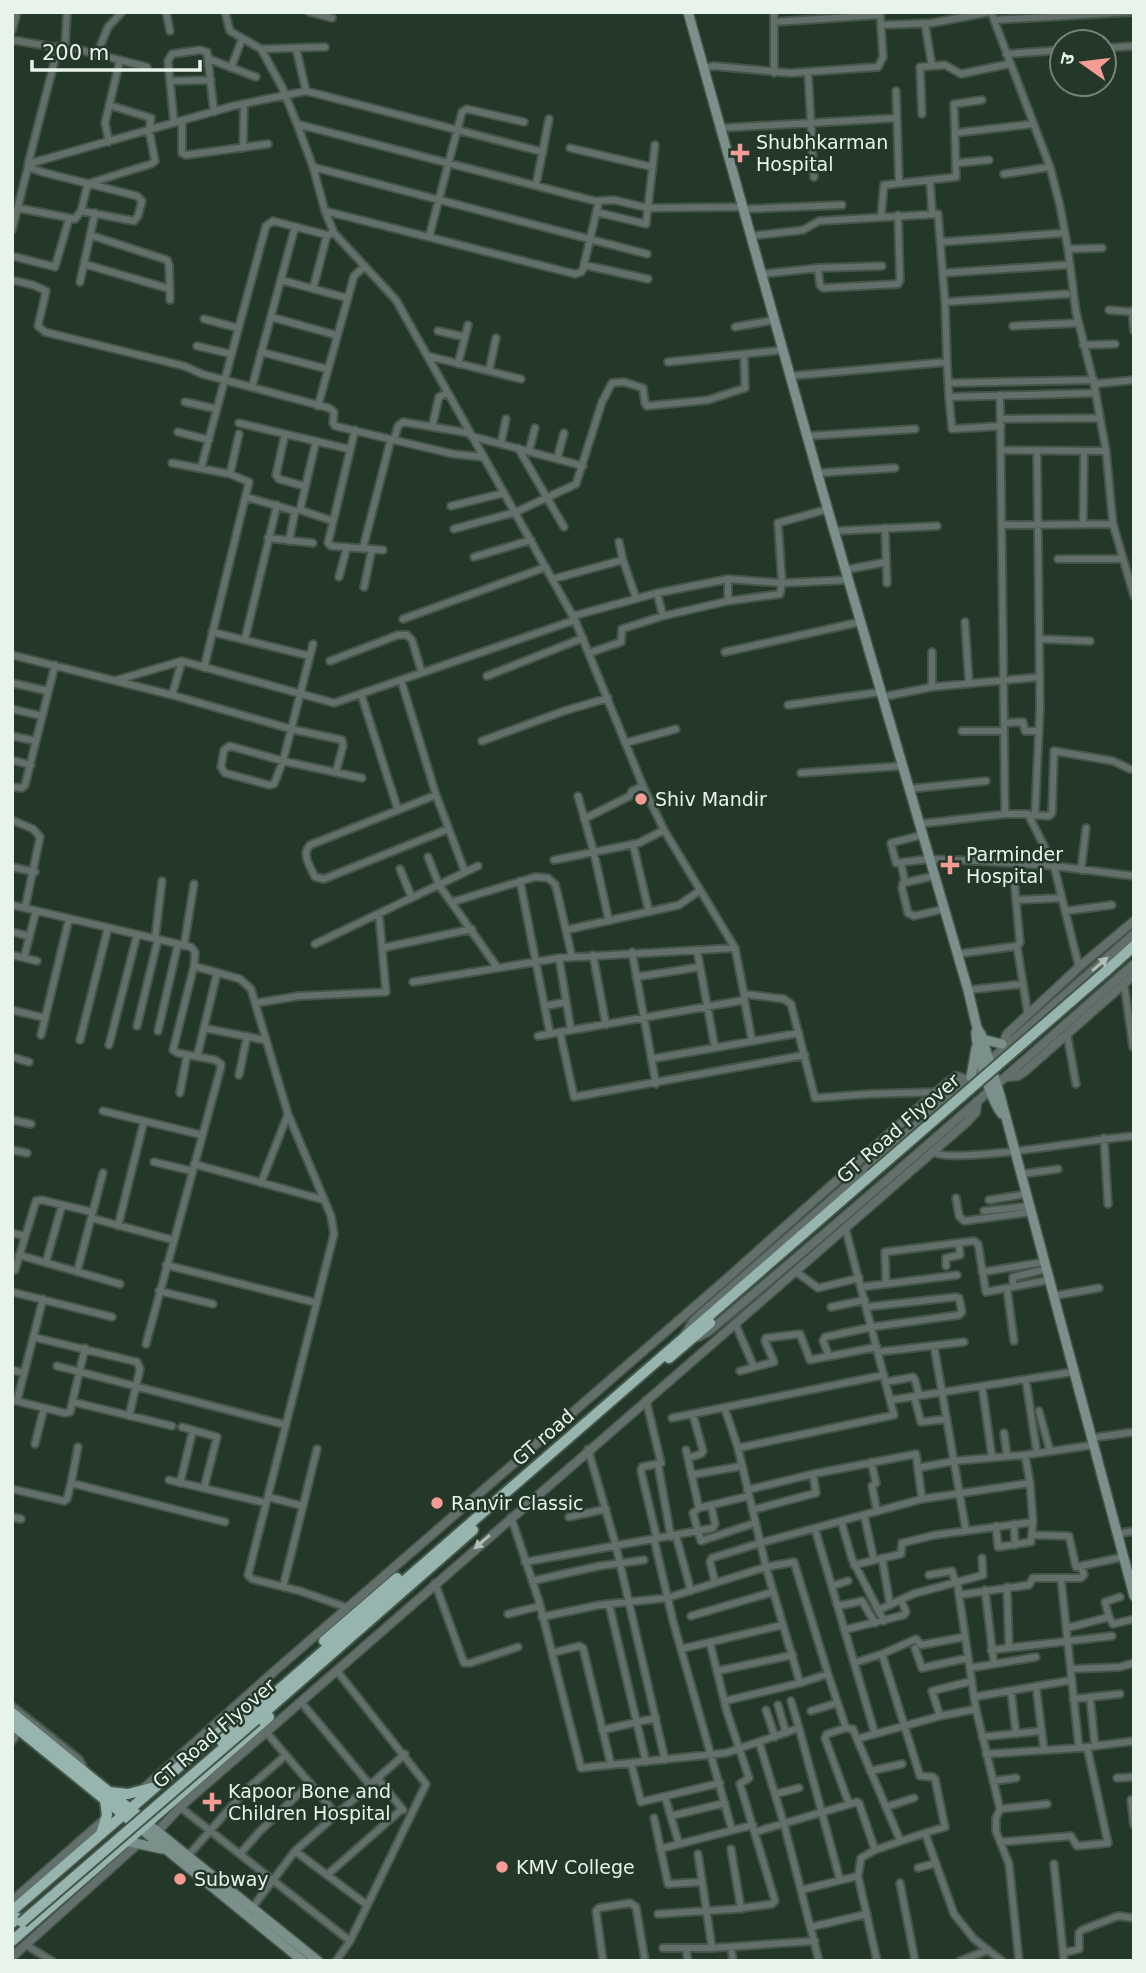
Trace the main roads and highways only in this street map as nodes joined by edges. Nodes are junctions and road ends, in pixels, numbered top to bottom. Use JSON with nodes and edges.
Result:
{"nodes":[{"id":1,"x":688,"y":12,"type":"edge"},
{"id":2,"x":1134,"y":946,"type":"edge"},
{"id":3,"x":1134,"y":955,"type":"edge"},
{"id":4,"x":1107,"y":974,"type":"junction"},
{"id":5,"x":980,"y":1042,"type":"junction"},
{"id":6,"x":1001,"y":1048,"type":"road end"},
{"id":7,"x":970,"y":1078,"type":"road end"},
{"id":8,"x":687,"y":1338,"type":"junction"},
{"id":9,"x":438,"y":1562,"type":"junction"},
{"id":10,"x":424,"y":1564,"type":"junction"},
{"id":11,"x":1134,"y":1596,"type":"edge"},
{"id":12,"x":12,"y":1713,"type":"edge"},
{"id":13,"x":254,"y":1717,"type":"junction"},
{"id":14,"x":14,"y":1730,"type":"edge"},
{"id":15,"x":160,"y":1784,"type":"junction"},
{"id":16,"x":107,"y":1796,"type":"junction"},
{"id":17,"x":127,"y":1812,"type":"junction"},
{"id":18,"x":144,"y":1826,"type":"junction"},
{"id":19,"x":99,"y":1836,"type":"junction"},
{"id":20,"x":126,"y":1841,"type":"junction"},
{"id":21,"x":167,"y":1851,"type":"junction"},
{"id":22,"x":185,"y":1859,"type":"junction"},
{"id":23,"x":238,"y":1903,"type":"junction"},
{"id":24,"x":16,"y":1918,"type":"edge"},
{"id":25,"x":12,"y":1931,"type":"edge"},
{"id":26,"x":281,"y":1937,"type":"junction"},
{"id":27,"x":12,"y":1941,"type":"edge"},
{"id":28,"x":303,"y":1961,"type":"edge"},
{"id":29,"x":318,"y":1961,"type":"edge"}],
"edges":[{"from":1,"to":5,"type":"main road"},
{"from":2,"to":4,"type":"highway","name":"GT Road Flyover"},
{"from":3,"to":4,"type":"highway","name":"GT Road Flyover"},
{"from":4,"to":8,"type":"highway","name":"GT Road Flyover","bridge":true},
{"from":5,"to":6,"type":"main road"},
{"from":5,"to":7,"type":"main road"},
{"from":5,"to":11,"type":"main road"},
{"from":8,"to":9,"type":"highway","name":"GT road"},
{"from":8,"to":10,"type":"highway","name":"GT road"},
{"from":9,"to":13,"type":"highway","name":"GT Road Flyover"},
{"from":9,"to":18,"type":"highway"},
{"from":10,"to":13,"type":"highway","name":"GT Road Flyover"},
{"from":10,"to":15,"type":"highway"},
{"from":12,"to":16,"type":"highway"},
{"from":13,"to":24,"type":"highway","name":"GT Road Flyover","bridge":true},
{"from":14,"to":16,"type":"highway"},
{"from":15,"to":16,"type":"highway"},
{"from":15,"to":17,"type":"highway"},
{"from":16,"to":17,"type":"highway"},
{"from":16,"to":19,"type":"highway"},
{"from":17,"to":18,"type":"highway"},
{"from":17,"to":19,"type":"highway"},
{"from":18,"to":20,"type":"highway"},
{"from":18,"to":21,"type":"main road"},
{"from":18,"to":22,"type":"main road"},
{"from":19,"to":24,"type":"highway"},
{"from":20,"to":21,"type":"main road"},
{"from":20,"to":27,"type":"highway"},
{"from":21,"to":22,"type":"main road"},
{"from":22,"to":23,"type":"main road"},
{"from":23,"to":26,"type":"main road"},
{"from":23,"to":26,"type":"main road"},
{"from":24,"to":25,"type":"highway","name":"GT Road Flyover"},
{"from":26,"to":28,"type":"main road"},
{"from":26,"to":29,"type":"main road"}]}
